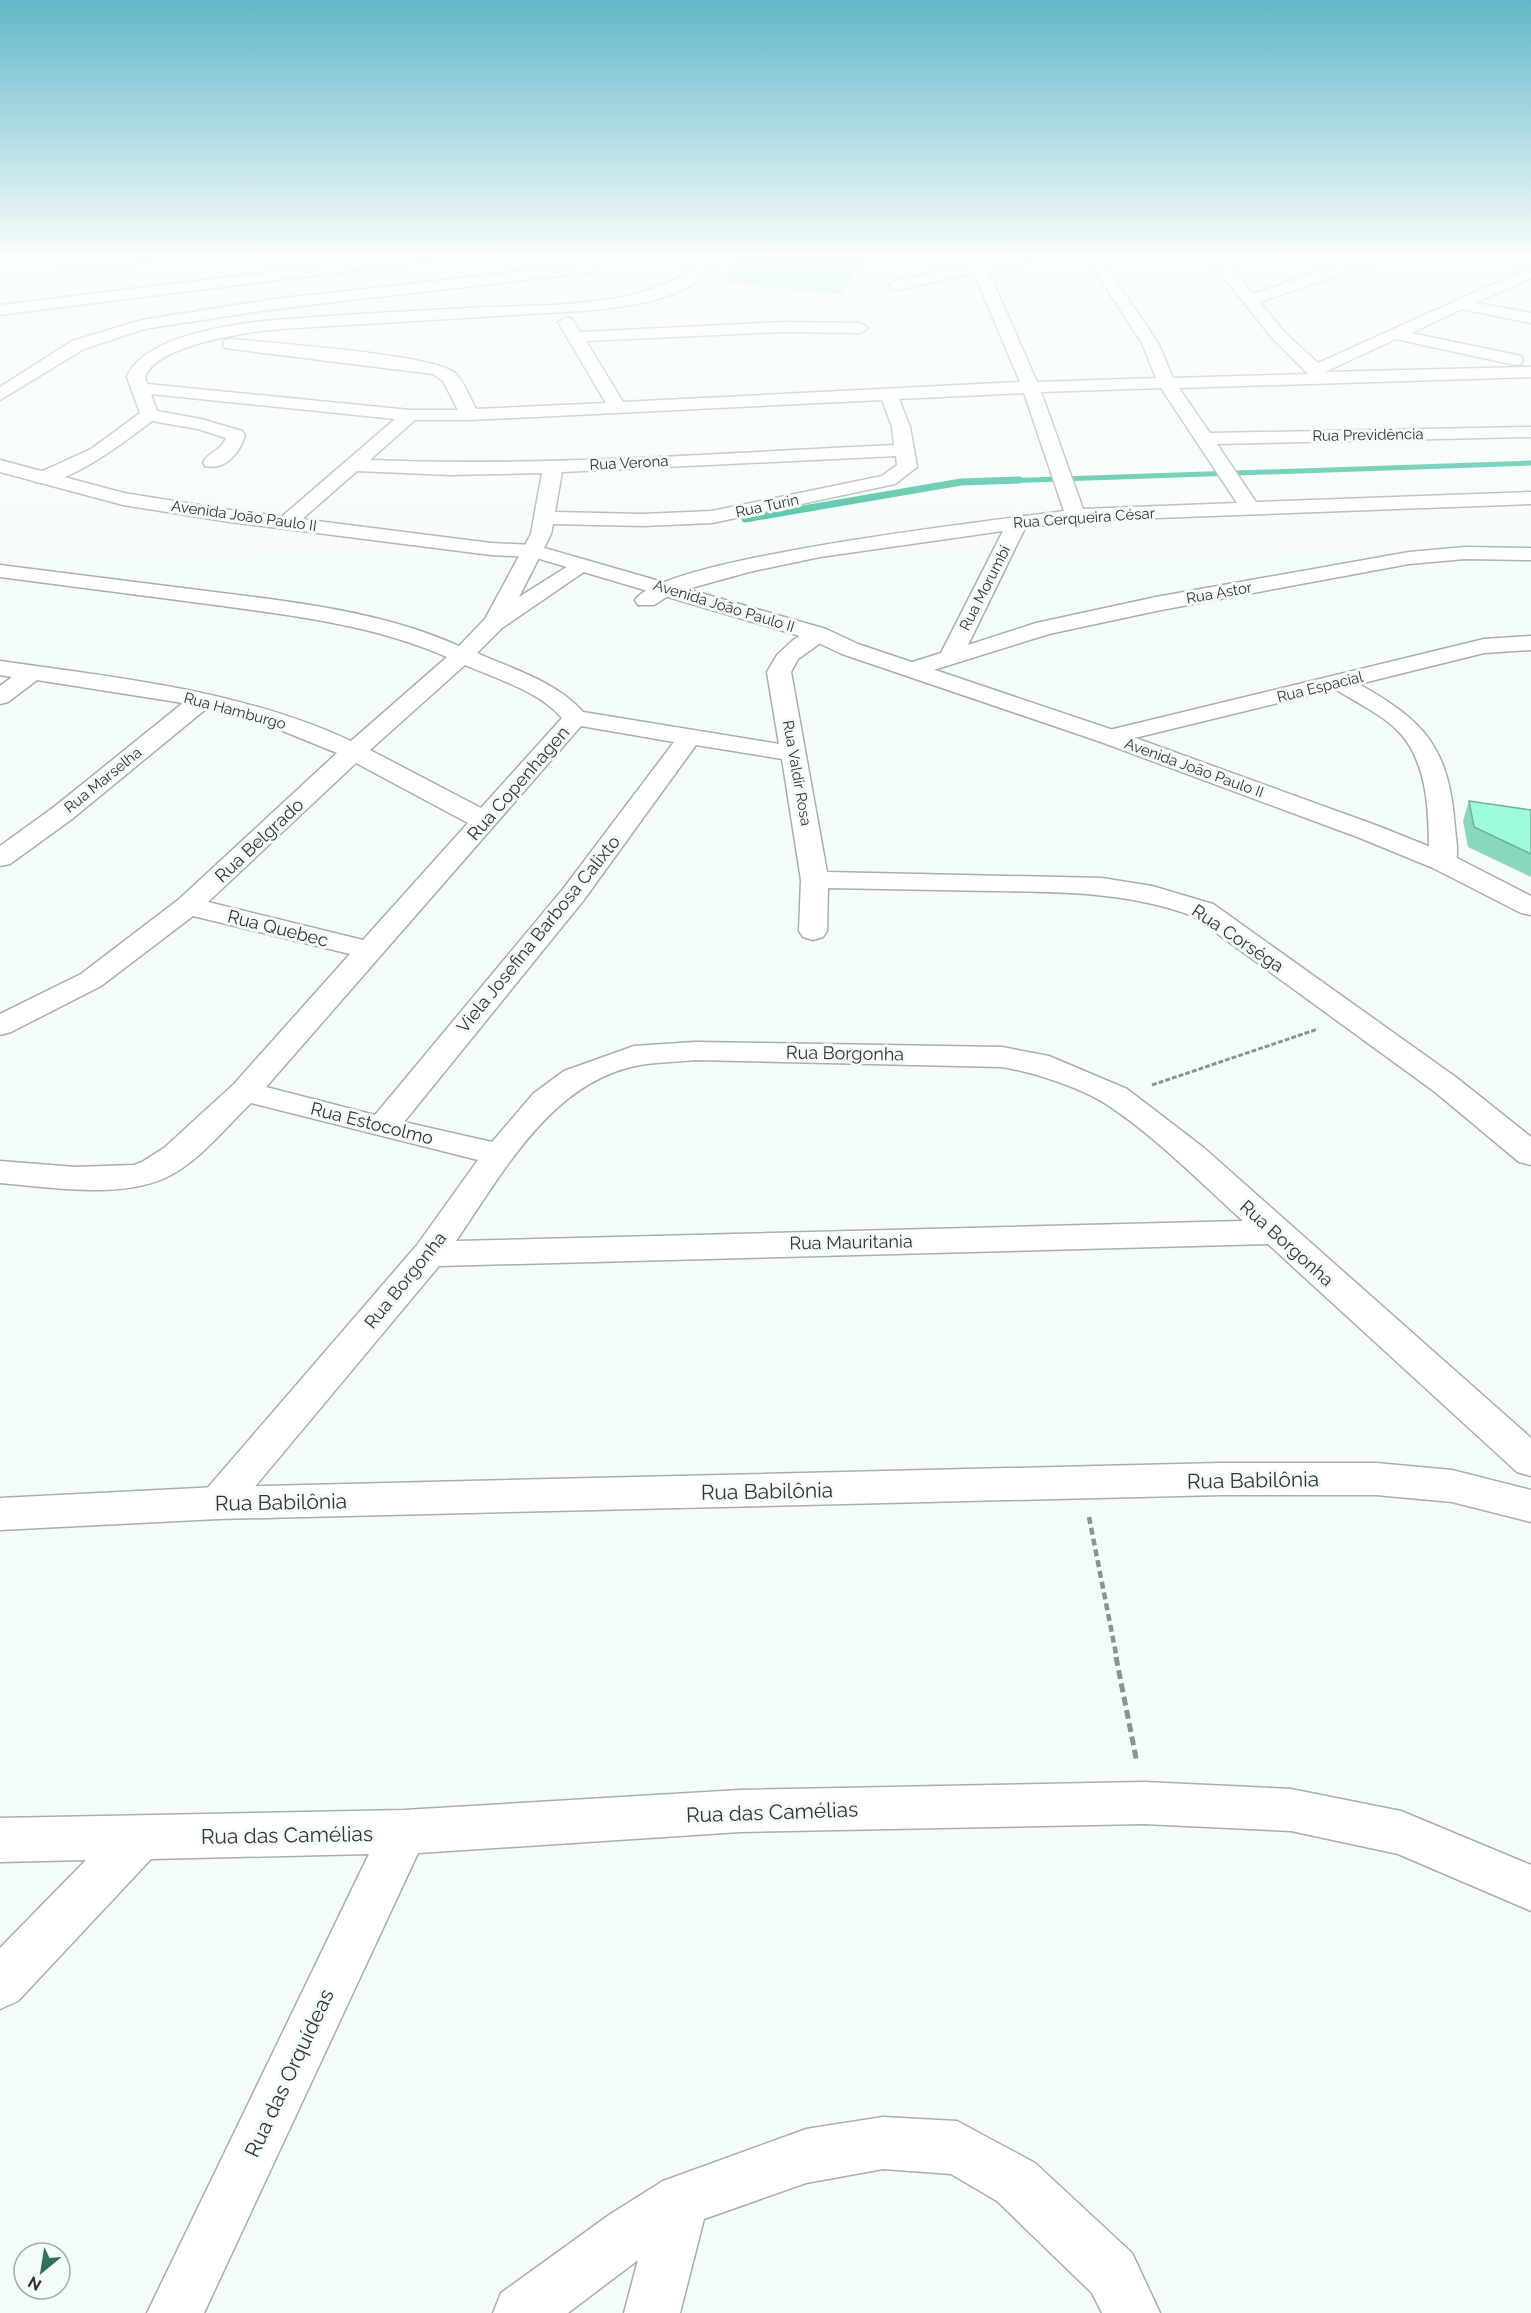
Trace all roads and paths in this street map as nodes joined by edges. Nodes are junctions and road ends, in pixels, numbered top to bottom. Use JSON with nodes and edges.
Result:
{"nodes":[{"id":1,"x":47,"y":365,"type":"edge"},
{"id":2,"x":142,"y":365,"type":"edge"},
{"id":3,"x":408,"y":365,"type":"edge"},
{"id":4,"x":591,"y":365,"type":"edge"},
{"id":5,"x":1021,"y":365,"type":"edge"},
{"id":6,"x":1159,"y":365,"type":"edge"},
{"id":7,"x":1308,"y":365,"type":"edge"},
{"id":8,"x":1334,"y":365,"type":"edge"},
{"id":9,"x":1531,"y":372,"type":"edge"},
{"id":10,"x":1317,"y":374,"type":"junction"},
{"id":11,"x":1166,"y":382,"type":"junction"},
{"id":12,"x":1031,"y":387,"type":"junction"},
{"id":13,"x":139,"y":388,"type":"junction"},
{"id":14,"x":889,"y":394,"type":"junction"},
{"id":15,"x":0,"y":395,"type":"edge"},
{"id":16,"x":618,"y":408,"type":"junction"},
{"id":17,"x":149,"y":415,"type":"junction"},
{"id":18,"x":410,"y":415,"type":"junction"},
{"id":19,"x":470,"y":415,"type":"junction"},
{"id":20,"x":1531,"y":432,"type":"edge"},
{"id":21,"x":1204,"y":439,"type":"junction"},
{"id":22,"x":906,"y":450,"type":"junction"},
{"id":23,"x":212,"y":462,"type":"dead end"},
{"id":24,"x":353,"y":465,"type":"junction"},
{"id":25,"x":0,"y":466,"type":"edge"},
{"id":26,"x":553,"y":467,"type":"junction"},
{"id":27,"x":43,"y":478,"type":"junction"},
{"id":28,"x":1531,"y":498,"type":"edge"},
{"id":29,"x":1251,"y":509,"type":"junction"},
{"id":30,"x":1075,"y":515,"type":"junction"},
{"id":31,"x":545,"y":518,"type":"junction"},
{"id":32,"x":1018,"y":521,"type":"junction"},
{"id":33,"x":286,"y":523,"type":"junction"},
{"id":34,"x":1531,"y":554,"type":"edge"},
{"id":35,"x":529,"y":558,"type":"junction"},
{"id":36,"x":0,"y":571,"type":"edge"},
{"id":37,"x":573,"y":571,"type":"junction"},
{"id":38,"x":666,"y":588,"type":"junction"},
{"id":39,"x":646,"y":600,"type":"junction"},
{"id":40,"x":494,"y":623,"type":"junction"},
{"id":41,"x":810,"y":639,"type":"junction"},
{"id":42,"x":1531,"y":643,"type":"edge"},
{"id":43,"x":463,"y":655,"type":"junction"},
{"id":44,"x":951,"y":656,"type":"junction"},
{"id":45,"x":0,"y":668,"type":"edge"},
{"id":46,"x":914,"y":669,"type":"junction"},
{"id":47,"x":32,"y":673,"type":"junction"},
{"id":48,"x":1341,"y":683,"type":"junction"},
{"id":49,"x":0,"y":697,"type":"edge"},
{"id":50,"x":203,"y":699,"type":"junction"},
{"id":51,"x":575,"y":718,"type":"junction"},
{"id":52,"x":690,"y":737,"type":"junction"},
{"id":53,"x":1110,"y":737,"type":"junction"},
{"id":54,"x":352,"y":753,"type":"junction"},
{"id":55,"x":795,"y":754,"type":"junction"},
{"id":56,"x":485,"y":821,"type":"junction"},
{"id":57,"x":0,"y":858,"type":"edge"},
{"id":58,"x":1443,"y":862,"type":"junction"},
{"id":59,"x":815,"y":880,"type":"junction"},
{"id":60,"x":188,"y":906,"type":"junction"},
{"id":61,"x":1531,"y":907,"type":"edge"},
{"id":62,"x":813,"y":931,"type":"dead end"},
{"id":63,"x":367,"y":950,"type":"junction"},
{"id":64,"x":1353,"y":1018,"type":"junction"},
{"id":65,"x":0,"y":1026,"type":"edge"},
{"id":66,"x":245,"y":1091,"type":"junction"},
{"id":67,"x":1116,"y":1096,"type":"junction"},
{"id":68,"x":381,"y":1127,"type":"junction"},
{"id":69,"x":499,"y":1154,"type":"junction"},
{"id":70,"x":1531,"y":1154,"type":"edge"},
{"id":71,"x":0,"y":1172,"type":"edge"},
{"id":72,"x":1274,"y":1232,"type":"junction"},
{"id":73,"x":429,"y":1254,"type":"junction"},
{"id":74,"x":1531,"y":1461,"type":"edge"},
{"id":75,"x":1083,"y":1484,"type":"junction"},
{"id":76,"x":218,"y":1503,"type":"junction"},
{"id":77,"x":1531,"y":1506,"type":"edge"},
{"id":78,"x":0,"y":1514,"type":"edge"},
{"id":79,"x":1144,"y":1803,"type":"junction"},
{"id":80,"x":404,"y":1832,"type":"junction"},
{"id":81,"x":139,"y":1838,"type":"junction"},
{"id":82,"x":0,"y":1840,"type":"edge"},
{"id":83,"x":1531,"y":1888,"type":"edge"},
{"id":84,"x":0,"y":1984,"type":"edge"},
{"id":85,"x":682,"y":2200,"type":"junction"},
{"id":86,"x":175,"y":2313,"type":"edge"},
{"id":87,"x":521,"y":2313,"type":"edge"},
{"id":88,"x":651,"y":2313,"type":"edge"},
{"id":89,"x":1132,"y":2313,"type":"edge"}],
"edges":[{"from":1,"to":15,"type":"street"},
{"from":2,"to":13,"type":"street"},
{"from":3,"to":19,"type":"street"},
{"from":4,"to":16,"type":"street"},
{"from":5,"to":12,"type":"street"},
{"from":6,"to":11,"type":"street"},
{"from":7,"to":10,"type":"street"},
{"from":8,"to":10,"type":"street"},
{"from":9,"to":10,"type":"street"},
{"from":10,"to":11,"type":"street"},
{"from":11,"to":12,"type":"street"},
{"from":11,"to":21,"type":"street"},
{"from":12,"to":14,"type":"street"},
{"from":12,"to":30,"type":"street"},
{"from":13,"to":17,"type":"street"},
{"from":13,"to":18,"type":"street"},
{"from":14,"to":16,"type":"street"},
{"from":14,"to":22,"type":"street"},
{"from":16,"to":19,"type":"street"},
{"from":17,"to":23,"type":"street"},
{"from":17,"to":27,"type":"street"},
{"from":18,"to":19,"type":"street"},
{"from":18,"to":24,"type":"street"},
{"from":20,"to":21,"type":"street","name":"Rua Previdência"},
{"from":21,"to":29,"type":"street"},
{"from":22,"to":26,"type":"street","name":"Rua Verona"},
{"from":22,"to":31,"type":"street","name":"Rua Turin"},
{"from":24,"to":26,"type":"street","name":"Rua Verona"},
{"from":24,"to":33,"type":"street"},
{"from":25,"to":27,"type":"street","name":"Avenida João Paulo II"},
{"from":26,"to":31,"type":"street","name":"Rua Belgrado"},
{"from":27,"to":33,"type":"street","name":"Avenida João Paulo II"},
{"from":28,"to":29,"type":"street","name":"Rua Cerqueira César"},
{"from":29,"to":30,"type":"street","name":"Rua Cerqueira César"},
{"from":30,"to":32,"type":"street","name":"Rua Cerqueira César"},
{"from":31,"to":35,"type":"street","name":"Rua Belgrado"},
{"from":32,"to":38,"type":"street","name":"Rua Cerqueira César"},
{"from":32,"to":44,"type":"street","name":"Rua Morumbi"},
{"from":33,"to":35,"type":"street","name":"Avenida João Paulo II"},
{"from":34,"to":44,"type":"street","name":"Rua Astor"},
{"from":35,"to":37,"type":"street","name":"Avenida João Paulo II"},
{"from":35,"to":40,"type":"street","name":"Rua Belgrado"},
{"from":36,"to":43,"type":"street","name":"Rua Copenhagen"},
{"from":37,"to":38,"type":"street","name":"Avenida João Paulo II"},
{"from":37,"to":39,"type":"street","name":"Avenida João Paulo II"},
{"from":37,"to":40,"type":"street","name":"Rua Belgrado"},
{"from":38,"to":39,"type":"street","name":"Rua Cerqueira César"},
{"from":38,"to":41,"type":"street","name":"Avenida João Paulo II"},
{"from":39,"to":41,"type":"street","name":"Avenida João Paulo II"},
{"from":40,"to":43,"type":"street","name":"Rua Belgrado"},
{"from":41,"to":46,"type":"street","name":"Avenida João Paulo II"},
{"from":41,"to":55,"type":"street","name":"Rua Valdir Rosa"},
{"from":42,"to":48,"type":"street","name":"Rua Espacial"},
{"from":43,"to":51,"type":"street","name":"Rua Copenhagen"},
{"from":43,"to":54,"type":"street","name":"Rua Belgrado"},
{"from":44,"to":46,"type":"street","name":"Rua Astor"},
{"from":45,"to":47,"type":"street","name":"Rua Hamburgo"},
{"from":46,"to":53,"type":"street","name":"Avenida João Paulo II"},
{"from":47,"to":49,"type":"street"},
{"from":47,"to":50,"type":"street","name":"Rua Hamburgo"},
{"from":48,"to":53,"type":"street","name":"Rua Espacial"},
{"from":48,"to":58,"type":"street"},
{"from":50,"to":54,"type":"street","name":"Rua Hamburgo"},
{"from":50,"to":57,"type":"street","name":"Rua Marselha"},
{"from":51,"to":52,"type":"street"},
{"from":51,"to":56,"type":"street","name":"Rua Copenhagen"},
{"from":52,"to":55,"type":"street"},
{"from":52,"to":68,"type":"street","name":"Viela Josefina Barbosa Calixto"},
{"from":53,"to":58,"type":"street","name":"Avenida João Paulo II"},
{"from":54,"to":56,"type":"street","name":"Rua Hamburgo"},
{"from":54,"to":60,"type":"street","name":"Rua Belgrado"},
{"from":55,"to":59,"type":"street","name":"Rua Valdir Rosa"},
{"from":56,"to":63,"type":"street","name":"Rua Copenhagen"},
{"from":58,"to":61,"type":"street","name":"Avenida João Paulo II"},
{"from":59,"to":62,"type":"street","name":"Rua Valdir Rosa"},
{"from":59,"to":64,"type":"street","name":"Rua Corséga"},
{"from":60,"to":63,"type":"street","name":"Rua Quebec"},
{"from":60,"to":65,"type":"street","name":"Rua Belgrado"},
{"from":63,"to":66,"type":"street","name":"Rua Copenhagen"},
{"from":64,"to":67,"type":"path"},
{"from":64,"to":70,"type":"street","name":"Rua Corséga"},
{"from":66,"to":68,"type":"street","name":"Rua Estocolmo"},
{"from":66,"to":71,"type":"street","name":"Rua Copenhagen"},
{"from":67,"to":69,"type":"street","name":"Rua Borgonha"},
{"from":67,"to":72,"type":"street","name":"Rua Borgonha"},
{"from":68,"to":69,"type":"street","name":"Rua Estocolmo"},
{"from":69,"to":73,"type":"street","name":"Rua Borgonha"},
{"from":72,"to":73,"type":"street","name":"Rua Mauritania"},
{"from":72,"to":74,"type":"street","name":"Rua Borgonha"},
{"from":73,"to":76,"type":"street","name":"Rua Borgonha"},
{"from":75,"to":76,"type":"street","name":"Rua Babilônia"},
{"from":75,"to":77,"type":"street","name":"Rua Babilônia"},
{"from":75,"to":79,"type":"path"},
{"from":76,"to":78,"type":"street","name":"Rua Babilônia"},
{"from":79,"to":80,"type":"street","name":"Rua das Camélias"},
{"from":79,"to":83,"type":"street","name":"Rua das Camélias"},
{"from":80,"to":81,"type":"street","name":"Rua das Camélias"},
{"from":80,"to":86,"type":"street","name":"Rua das Orquídeas"},
{"from":81,"to":82,"type":"street","name":"Rua das Camélias"},
{"from":81,"to":84,"type":"street"},
{"from":85,"to":87,"type":"street"},
{"from":85,"to":88,"type":"street"},
{"from":85,"to":89,"type":"street"}]}
